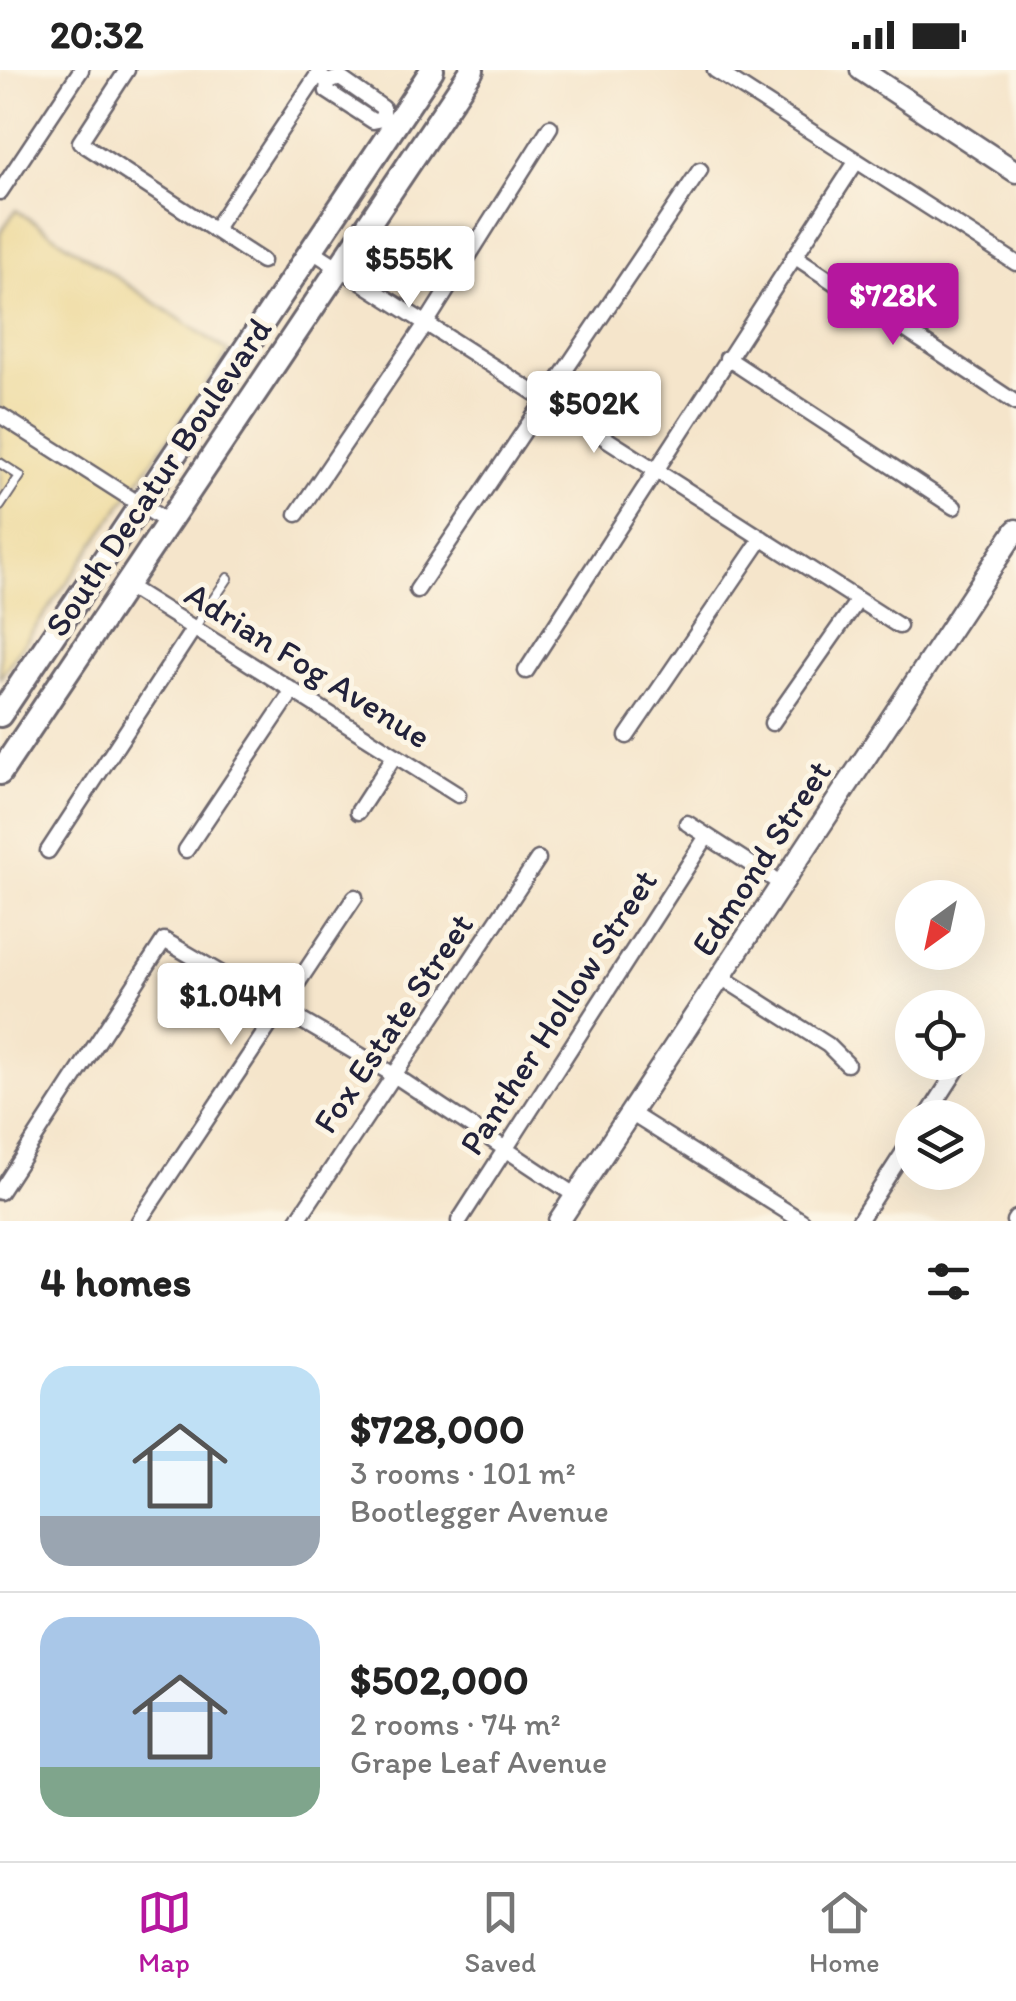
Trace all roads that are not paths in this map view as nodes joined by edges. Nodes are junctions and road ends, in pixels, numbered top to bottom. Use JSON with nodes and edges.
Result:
{"nodes":[{"id":1,"x":81,"y":70,"type":"edge"},
{"id":2,"x":127,"y":70,"type":"edge"},
{"id":3,"x":432,"y":70,"type":"edge"},
{"id":4,"x":472,"y":70,"type":"edge"},
{"id":5,"x":715,"y":70,"type":"edge"},
{"id":6,"x":862,"y":70,"type":"edge"},
{"id":7,"x":322,"y":75,"type":"edge"},
{"id":8,"x":389,"y":122,"type":"junction"},
{"id":9,"x":550,"y":127,"type":"dead end"},
{"id":10,"x":424,"y":144,"type":"junction"},
{"id":11,"x":856,"y":162,"type":"junction"},
{"id":12,"x":700,"y":170,"type":"dead end"},
{"id":13,"x":1016,"y":172,"type":"edge"},
{"id":14,"x":0,"y":192,"type":"edge"},
{"id":15,"x":214,"y":230,"type":"junction"},
{"id":16,"x":311,"y":250,"type":"junction"},
{"id":17,"x":794,"y":256,"type":"junction"},
{"id":18,"x":262,"y":261,"type":"dead end"},
{"id":19,"x":1016,"y":263,"type":"edge"},
{"id":20,"x":341,"y":270,"type":"junction"},
{"id":21,"x":425,"y":326,"type":"junction"},
{"id":22,"x":727,"y":358,"type":"junction"},
{"id":23,"x":546,"y":399,"type":"junction"},
{"id":24,"x":1016,"y":403,"type":"edge"},
{"id":25,"x":0,"y":416,"type":"edge"},
{"id":26,"x":0,"y":462,"type":"edge"},
{"id":27,"x":659,"y":471,"type":"junction"},
{"id":28,"x":141,"y":505,"type":"junction"},
{"id":29,"x":0,"y":506,"type":"edge"},
{"id":30,"x":954,"y":507,"type":"dead end"},
{"id":31,"x":297,"y":514,"type":"dead end"},
{"id":32,"x":169,"y":523,"type":"junction"},
{"id":33,"x":1016,"y":530,"type":"edge"},
{"id":34,"x":762,"y":538,"type":"junction"},
{"id":35,"x":228,"y":578,"type":"dead end"},
{"id":36,"x":127,"y":586,"type":"junction"},
{"id":37,"x":417,"y":590,"type":"dead end"},
{"id":38,"x":82,"y":594,"type":"junction"},
{"id":39,"x":858,"y":600,"type":"junction"},
{"id":40,"x":899,"y":626,"type":"dead end"},
{"id":41,"x":194,"y":628,"type":"junction"},
{"id":42,"x":526,"y":672,"type":"dead end"},
{"id":43,"x":292,"y":692,"type":"junction"},
{"id":44,"x":42,"y":710,"type":"junction"},
{"id":45,"x":0,"y":716,"type":"edge"},
{"id":46,"x":772,"y":723,"type":"dead end"},
{"id":47,"x":627,"y":736,"type":"dead end"},
{"id":48,"x":395,"y":755,"type":"junction"},
{"id":49,"x":0,"y":773,"type":"edge"},
{"id":50,"x":458,"y":796,"type":"dead end"},
{"id":51,"x":358,"y":812,"type":"dead end"},
{"id":52,"x":687,"y":823,"type":"dead end"},
{"id":53,"x":707,"y":836,"type":"junction"},
{"id":54,"x":186,"y":850,"type":"dead end"},
{"id":55,"x":48,"y":851,"type":"dead end"},
{"id":56,"x":538,"y":859,"type":"dead end"},
{"id":57,"x":782,"y":884,"type":"junction"},
{"id":58,"x":355,"y":897,"type":"dead end"},
{"id":59,"x":722,"y":977,"type":"junction"},
{"id":60,"x":282,"y":1012,"type":"junction"},
{"id":61,"x":847,"y":1064,"type":"dead end"},
{"id":62,"x":394,"y":1076,"type":"junction"},
{"id":63,"x":632,"y":1114,"type":"junction"},
{"id":64,"x":506,"y":1151,"type":"junction"},
{"id":65,"x":895,"y":1165,"type":"edge"},
{"id":66,"x":0,"y":1192,"type":"edge"},
{"id":67,"x":576,"y":1196,"type":"junction"},
{"id":68,"x":140,"y":1221,"type":"edge"},
{"id":69,"x":297,"y":1221,"type":"edge"},
{"id":70,"x":459,"y":1221,"type":"edge"},
{"id":71,"x":559,"y":1221,"type":"edge"},
{"id":72,"x":802,"y":1221,"type":"edge"},
{"id":73,"x":859,"y":1221,"type":"edge"}],
"edges":[{"from":1,"to":14,"type":"street"},
{"from":2,"to":15,"type":"street"},
{"from":3,"to":8,"type":"main road","name":"South Decatur Boulevard"},
{"from":4,"to":10,"type":"main road","name":"South Decatur Boulevard"},
{"from":5,"to":11,"type":"street"},
{"from":6,"to":13,"type":"street"},
{"from":7,"to":8,"type":"street"},
{"from":7,"to":15,"type":"street"},
{"from":8,"to":10,"type":"main road"},
{"from":8,"to":16,"type":"main road","name":"South Decatur Boulevard"},
{"from":9,"to":21,"type":"street"},
{"from":10,"to":20,"type":"main road","name":"South Decatur Boulevard"},
{"from":11,"to":17,"type":"street"},
{"from":11,"to":19,"type":"street"},
{"from":12,"to":23,"type":"street"},
{"from":15,"to":18,"type":"street"},
{"from":16,"to":20,"type":"street"},
{"from":16,"to":28,"type":"main road","name":"South Decatur Boulevard"},
{"from":17,"to":22,"type":"street"},
{"from":17,"to":24,"type":"street"},
{"from":20,"to":21,"type":"street"},
{"from":20,"to":32,"type":"main road","name":"South Decatur Boulevard"},
{"from":21,"to":23,"type":"street"},
{"from":21,"to":31,"type":"street"},
{"from":22,"to":27,"type":"street"},
{"from":22,"to":30,"type":"street"},
{"from":23,"to":27,"type":"street"},
{"from":23,"to":37,"type":"street"},
{"from":25,"to":28,"type":"street"},
{"from":26,"to":29,"type":"lane"},
{"from":27,"to":34,"type":"street"},
{"from":27,"to":42,"type":"street"},
{"from":28,"to":32,"type":"street"},
{"from":28,"to":38,"type":"main road","name":"South Decatur Boulevard"},
{"from":32,"to":36,"type":"main road","name":"South Decatur Boulevard"},
{"from":33,"to":57,"type":"street","name":"Edmond Street"},
{"from":34,"to":39,"type":"street"},
{"from":34,"to":47,"type":"street"},
{"from":35,"to":41,"type":"lane"},
{"from":36,"to":41,"type":"street","name":"Adrian Fog Avenue"},
{"from":36,"to":44,"type":"main road","name":"South Decatur Boulevard"},
{"from":38,"to":44,"type":"main road"},
{"from":38,"to":45,"type":"main road","name":"South Decatur Boulevard"},
{"from":39,"to":40,"type":"street"},
{"from":39,"to":46,"type":"street"},
{"from":41,"to":43,"type":"street","name":"Adrian Fog Avenue"},
{"from":41,"to":55,"type":"street"},
{"from":43,"to":48,"type":"street","name":"Adrian Fog Avenue"},
{"from":43,"to":54,"type":"street"},
{"from":44,"to":49,"type":"main road","name":"South Decatur Boulevard"},
{"from":48,"to":50,"type":"street","name":"Adrian Fog Avenue"},
{"from":48,"to":51,"type":"street"},
{"from":52,"to":53,"type":"street"},
{"from":53,"to":57,"type":"street"},
{"from":53,"to":64,"type":"street","name":"Panther Hollow Street"},
{"from":56,"to":62,"type":"street","name":"Fox Estate Street"},
{"from":57,"to":59,"type":"street","name":"Edmond Street"},
{"from":58,"to":60,"type":"street"},
{"from":59,"to":61,"type":"street"},
{"from":59,"to":63,"type":"street","name":"Edmond Street"},
{"from":60,"to":62,"type":"street"},
{"from":60,"to":66,"type":"street"},
{"from":60,"to":68,"type":"street"},
{"from":62,"to":64,"type":"street"},
{"from":62,"to":69,"type":"street","name":"Fox Estate Street"},
{"from":63,"to":67,"type":"street","name":"Edmond Street"},
{"from":63,"to":72,"type":"street"},
{"from":64,"to":67,"type":"street"},
{"from":64,"to":70,"type":"street","name":"Panther Hollow Street"},
{"from":65,"to":73,"type":"street"},
{"from":67,"to":71,"type":"street","name":"Edmond Street"}]}
